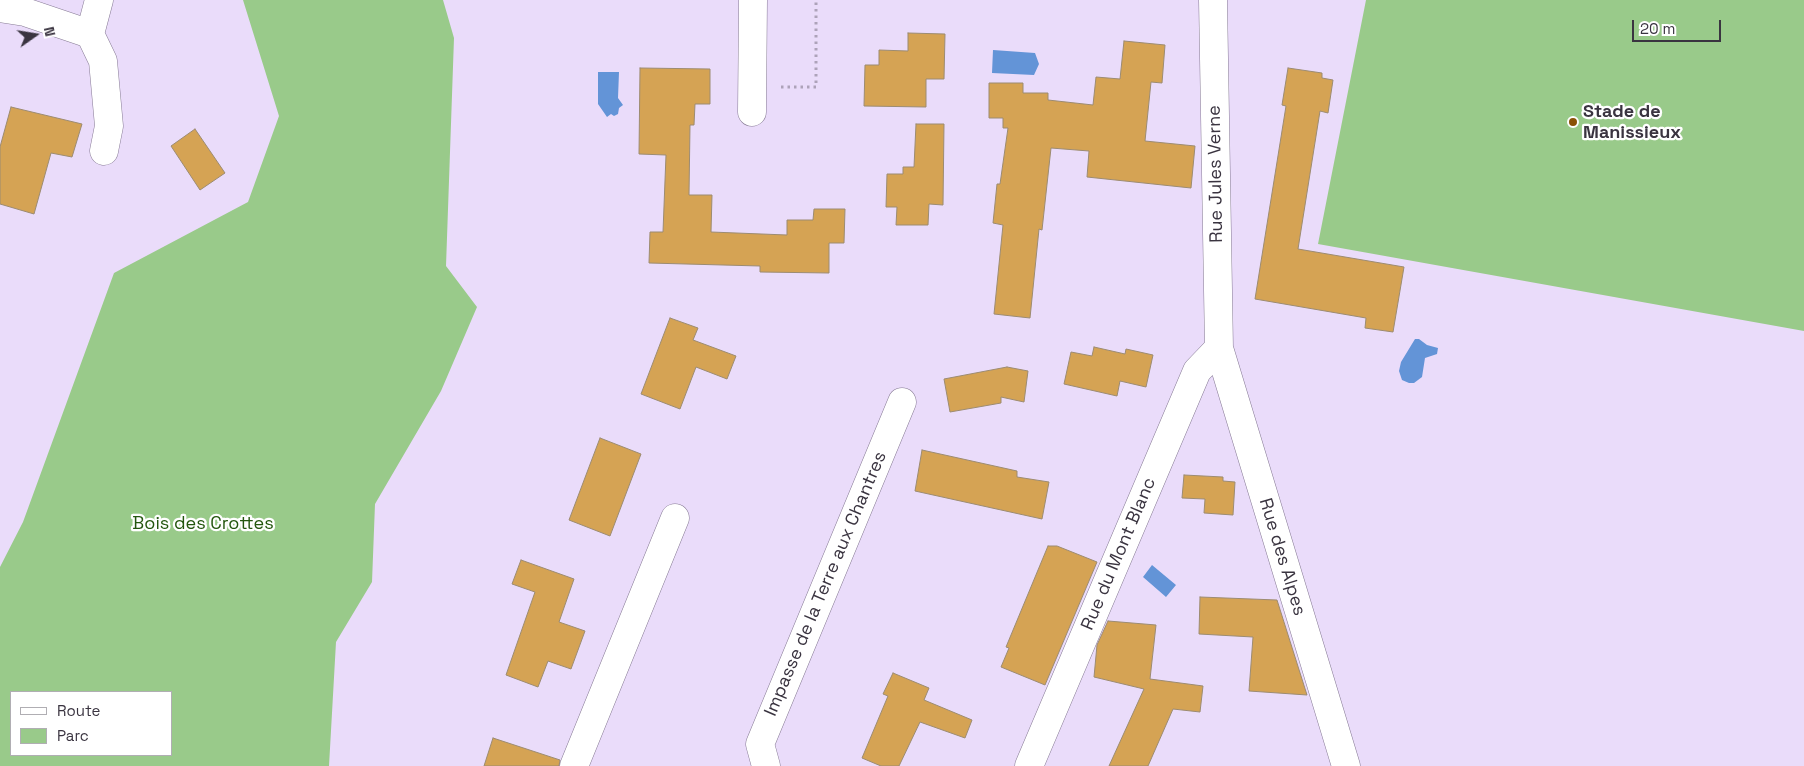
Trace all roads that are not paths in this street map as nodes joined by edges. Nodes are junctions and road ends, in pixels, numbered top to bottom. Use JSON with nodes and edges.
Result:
{"nodes":[{"id":1,"x":100,"y":0,"type":"edge"},
{"id":2,"x":753,"y":0,"type":"edge"},
{"id":3,"x":1213,"y":0,"type":"edge"},
{"id":4,"x":0,"y":8,"type":"edge"},
{"id":5,"x":90,"y":34,"type":"junction"},
{"id":6,"x":752,"y":99,"type":"road end"},
{"id":7,"x":104,"y":151,"type":"dead end"},
{"id":8,"x":1219,"y":348,"type":"junction"},
{"id":9,"x":902,"y":402,"type":"dead end"},
{"id":10,"x":675,"y":518,"type":"dead end"},
{"id":11,"x":574,"y":766,"type":"edge"},
{"id":12,"x":766,"y":766,"type":"edge"},
{"id":13,"x":1029,"y":766,"type":"edge"},
{"id":14,"x":1346,"y":766,"type":"edge"}],
"edges":[{"from":1,"to":5,"type":"street"},
{"from":2,"to":6,"type":"street"},
{"from":3,"to":8,"type":"street","name":"Rue Jules Verne"},
{"from":4,"to":5,"type":"street"},
{"from":5,"to":7,"type":"street"},
{"from":8,"to":13,"type":"street","name":"Rue du Mont Blanc"},
{"from":8,"to":14,"type":"street","name":"Rue des Alpes"},
{"from":9,"to":12,"type":"street","name":"Impasse de la Terre aux Chantres"},
{"from":10,"to":11,"type":"street"}]}
